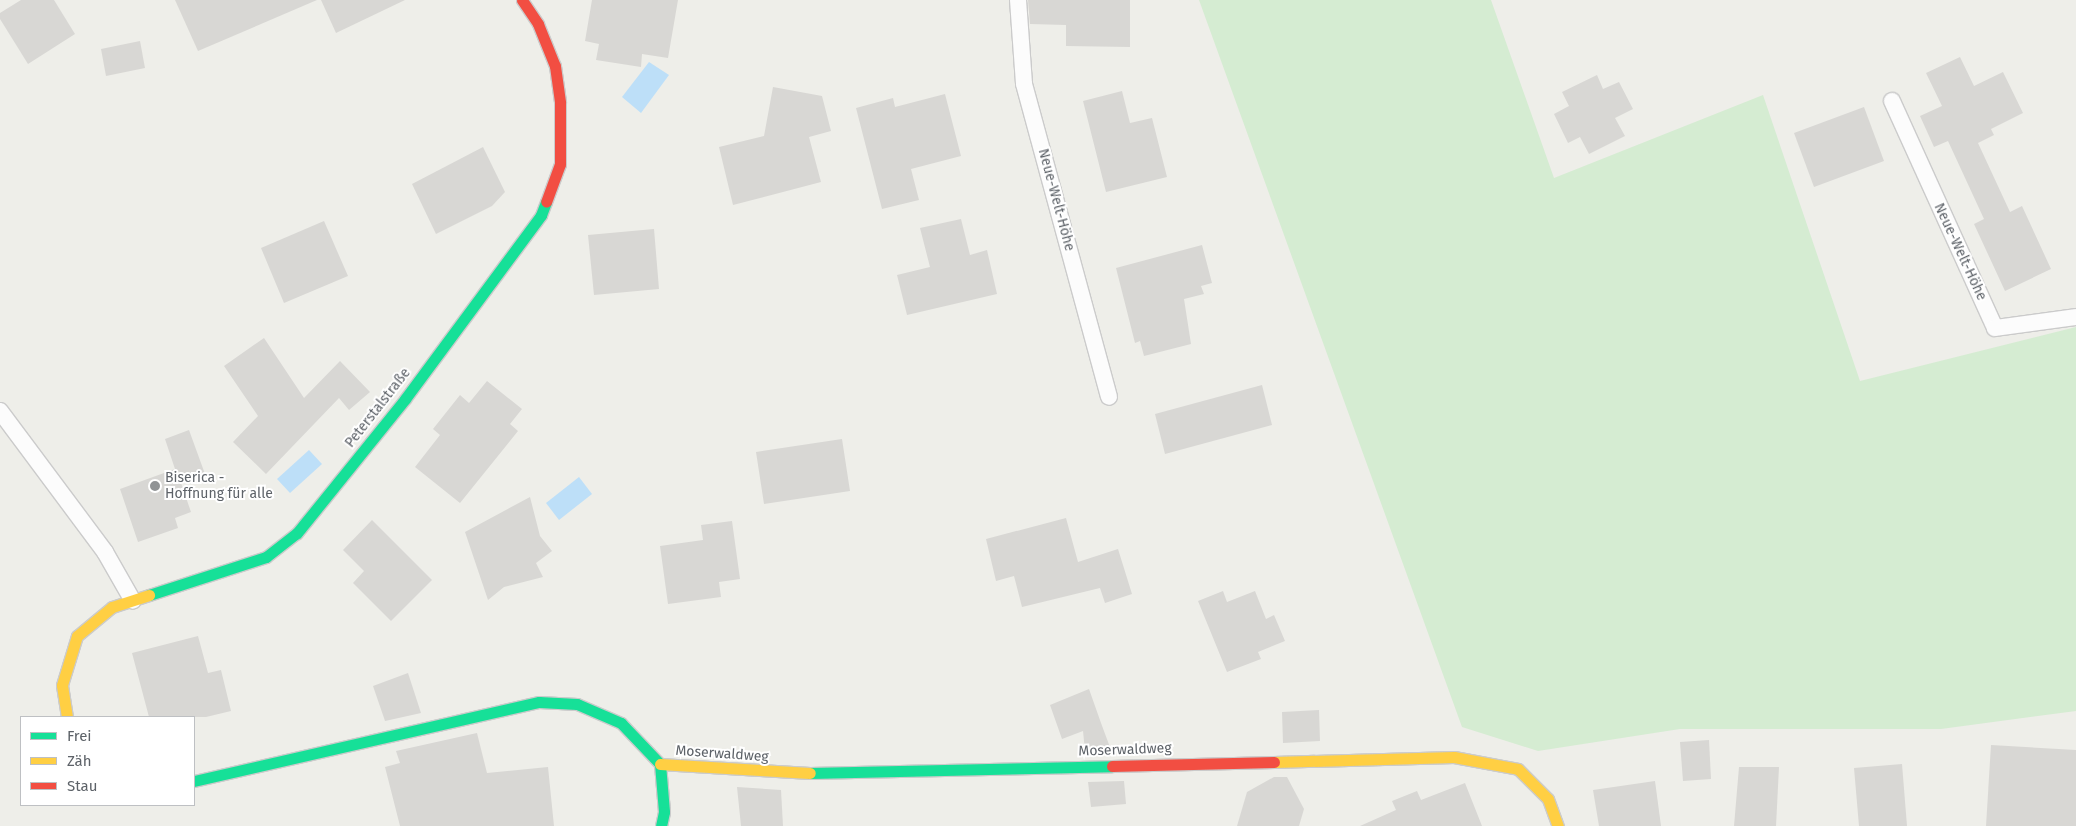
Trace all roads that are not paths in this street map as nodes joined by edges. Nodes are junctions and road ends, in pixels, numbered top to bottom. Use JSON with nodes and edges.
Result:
{"nodes":[{"id":1,"x":522,"y":0,"type":"edge"},
{"id":2,"x":1018,"y":0,"type":"edge"},
{"id":3,"x":1892,"y":101,"type":"dead end"},
{"id":4,"x":2076,"y":317,"type":"edge"},
{"id":5,"x":1110,"y":397,"type":"dead end"},
{"id":6,"x":0,"y":411,"type":"edge"},
{"id":7,"x":133,"y":601,"type":"junction"},
{"id":8,"x":67,"y":716,"type":"edge"},
{"id":9,"x":660,"y":764,"type":"junction"},
{"id":10,"x":195,"y":781,"type":"edge"},
{"id":11,"x":661,"y":826,"type":"edge"},
{"id":12,"x":1558,"y":826,"type":"edge"}],
"edges":[{"from":1,"to":7,"type":"street","name":"Peterstalstraße"},
{"from":2,"to":5,"type":"lane","name":"Neue-Welt-Höhe"},
{"from":3,"to":4,"type":"lane","name":"Neue-Welt-Höhe"},
{"from":6,"to":7,"type":"lane"},
{"from":7,"to":8,"type":"street","name":"Peterstalstraße"},
{"from":9,"to":10,"type":"street"},
{"from":9,"to":11,"type":"street"},
{"from":9,"to":12,"type":"street","name":"Moserwaldweg"}]}
